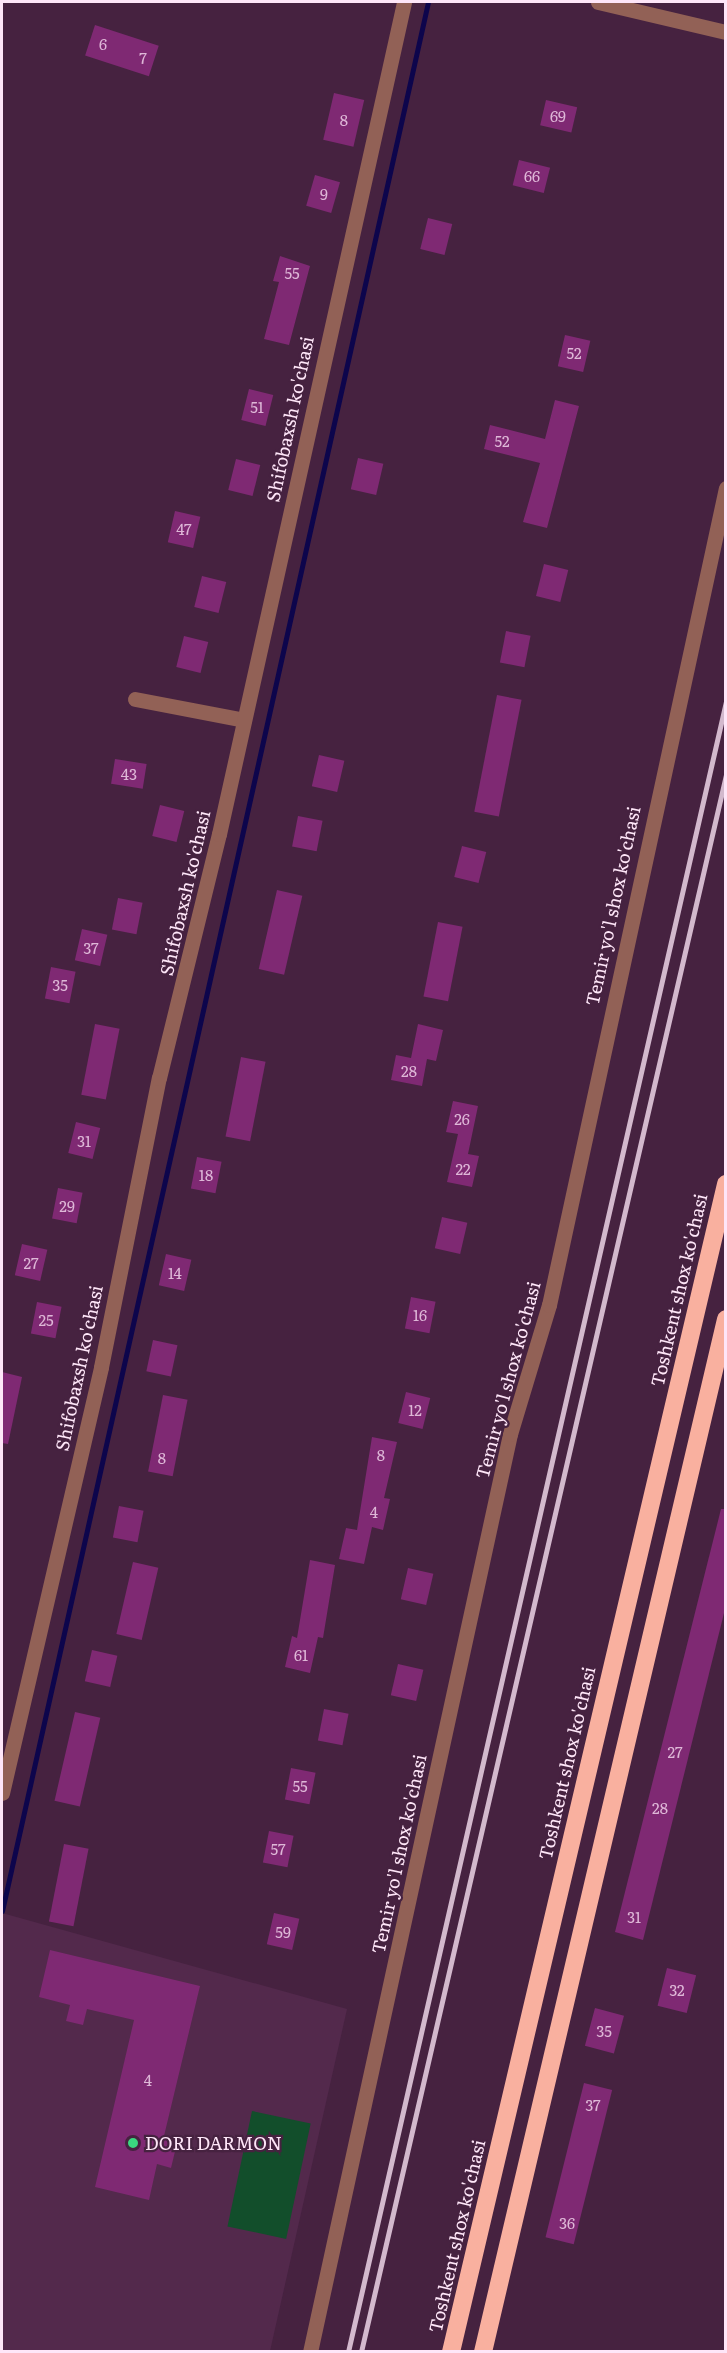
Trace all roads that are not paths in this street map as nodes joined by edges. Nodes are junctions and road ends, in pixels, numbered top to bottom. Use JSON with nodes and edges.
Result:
{"nodes":[{"id":1,"x":404,"y":2,"type":"edge"},
{"id":2,"x":598,"y":2,"type":"edge"},
{"id":3,"x":726,"y":32,"type":"edge"},
{"id":4,"x":726,"y":488,"type":"edge"},
{"id":5,"x":135,"y":699,"type":"dead end"},
{"id":6,"x":244,"y":720,"type":"junction"},
{"id":7,"x":726,"y":1184,"type":"edge"},
{"id":8,"x":726,"y":1318,"type":"edge"},
{"id":9,"x":2,"y":1793,"type":"edge"},
{"id":10,"x":310,"y":2352,"type":"edge"},
{"id":11,"x":451,"y":2352,"type":"edge"},
{"id":12,"x":483,"y":2352,"type":"edge"}],
"edges":[{"from":1,"to":6,"type":"street","name":"Shifobaxsh ko'chasi"},
{"from":2,"to":3,"type":"street"},
{"from":4,"to":10,"type":"street","name":"Temir yo'l shox ko'chasi"},
{"from":5,"to":6,"type":"street"},
{"from":6,"to":9,"type":"street","name":"Shifobaxsh ko'chasi"},
{"from":7,"to":11,"type":"highway","name":"Toshkent shox ko'chasi"},
{"from":8,"to":12,"type":"highway"}]}
